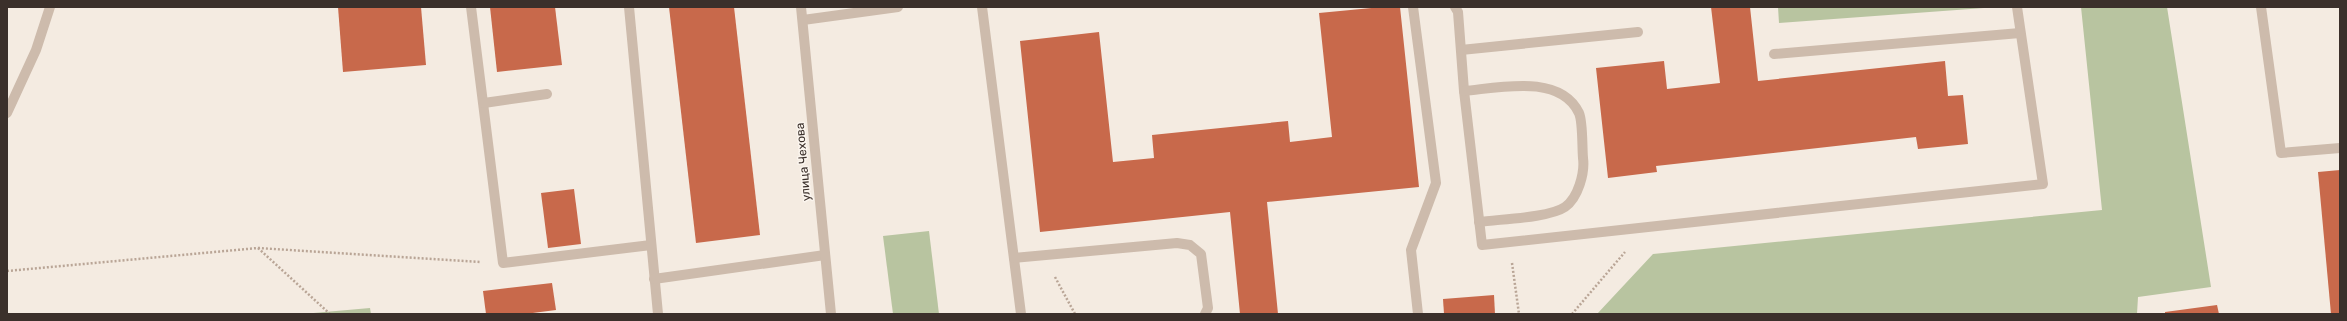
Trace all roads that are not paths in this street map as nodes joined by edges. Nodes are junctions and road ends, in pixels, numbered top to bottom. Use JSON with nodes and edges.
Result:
{"nodes":[{"id":1,"x":50,"y":7,"type":"edge"},
{"id":2,"x":471,"y":7,"type":"edge"},
{"id":3,"x":629,"y":7,"type":"edge"},
{"id":4,"x":801,"y":7,"type":"edge"},
{"id":5,"x":898,"y":7,"type":"edge"},
{"id":6,"x":982,"y":7,"type":"edge"},
{"id":7,"x":1413,"y":7,"type":"edge"},
{"id":8,"x":1455,"y":7,"type":"edge"},
{"id":9,"x":2017,"y":7,"type":"edge"},
{"id":10,"x":2261,"y":7,"type":"edge"},
{"id":11,"x":869,"y":9,"type":"edge"},
{"id":12,"x":803,"y":20,"type":"junction"},
{"id":13,"x":1638,"y":32,"type":"dead end"},
{"id":14,"x":2020,"y":33,"type":"junction"},
{"id":15,"x":1461,"y":50,"type":"junction"},
{"id":16,"x":1774,"y":54,"type":"dead end"},
{"id":17,"x":1464,"y":91,"type":"junction"},
{"id":18,"x":546,"y":94,"type":"dead end"},
{"id":19,"x":484,"y":103,"type":"junction"},
{"id":20,"x":7,"y":113,"type":"edge"},
{"id":21,"x":2340,"y":148,"type":"edge"},
{"id":22,"x":1479,"y":222,"type":"junction"},
{"id":23,"x":651,"y":245,"type":"junction"},
{"id":24,"x":825,"y":255,"type":"junction"},
{"id":25,"x":1014,"y":258,"type":"junction"},
{"id":26,"x":654,"y":279,"type":"junction"},
{"id":27,"x":658,"y":314,"type":"edge"},
{"id":28,"x":831,"y":314,"type":"edge"},
{"id":29,"x":1021,"y":314,"type":"edge"},
{"id":30,"x":1205,"y":314,"type":"edge"},
{"id":31,"x":1418,"y":314,"type":"edge"}],
"edges":[{"from":1,"to":20,"type":"street"},
{"from":2,"to":19,"type":"street"},
{"from":3,"to":23,"type":"street"},
{"from":4,"to":12,"type":"street","name":"улица Чехова"},
{"from":5,"to":11,"type":"street"},
{"from":6,"to":25,"type":"street"},
{"from":7,"to":31,"type":"street"},
{"from":8,"to":15,"type":"street"},
{"from":9,"to":14,"type":"street"},
{"from":10,"to":21,"type":"street"},
{"from":11,"to":12,"type":"street"},
{"from":12,"to":24,"type":"street","name":"улица Чехова"},
{"from":13,"to":15,"type":"street"},
{"from":14,"to":16,"type":"street"},
{"from":14,"to":22,"type":"street"},
{"from":15,"to":17,"type":"street"},
{"from":17,"to":22,"type":"street"},
{"from":17,"to":22,"type":"street"},
{"from":18,"to":19,"type":"street"},
{"from":19,"to":23,"type":"street"},
{"from":23,"to":26,"type":"street"},
{"from":24,"to":26,"type":"street"},
{"from":24,"to":28,"type":"street","name":"улица Чехова"},
{"from":25,"to":29,"type":"street"},
{"from":25,"to":30,"type":"street"},
{"from":26,"to":27,"type":"street"}]}
